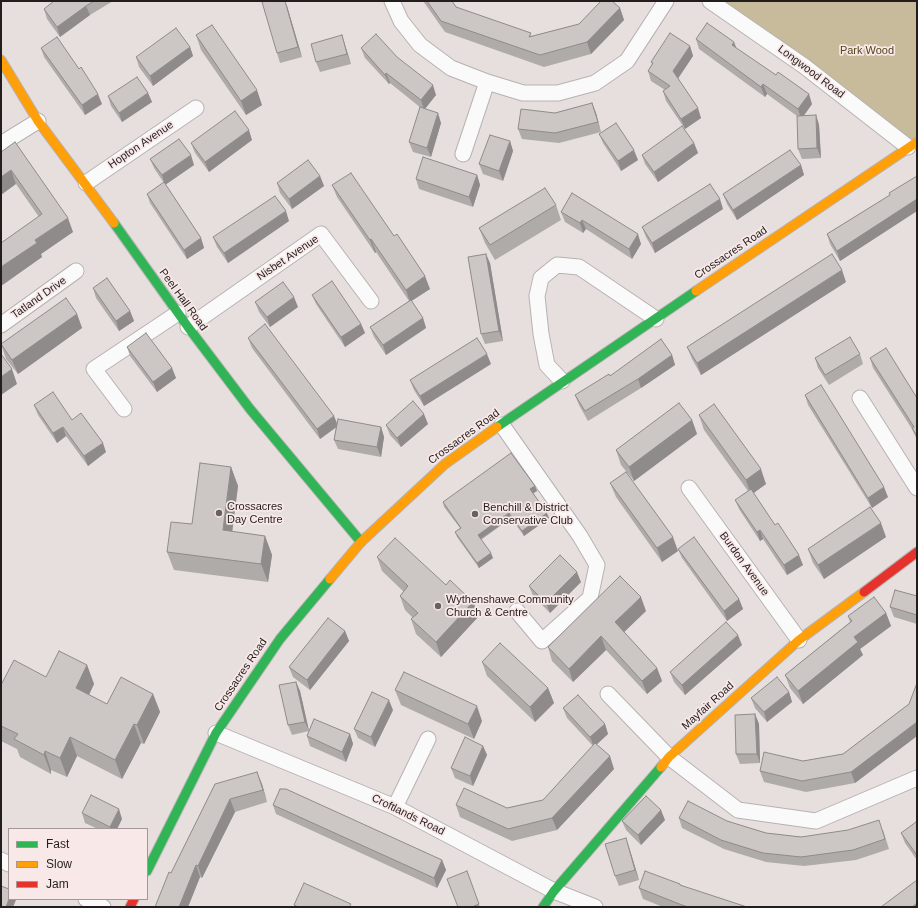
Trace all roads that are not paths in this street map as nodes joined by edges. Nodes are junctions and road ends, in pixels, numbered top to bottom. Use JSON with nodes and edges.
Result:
{"nodes":[{"id":1,"x":392,"y":1,"type":"edge"},
{"id":2,"x":666,"y":1,"type":"edge"},
{"id":3,"x":710,"y":1,"type":"edge"},
{"id":4,"x":1,"y":60,"type":"edge"},
{"id":5,"x":488,"y":82,"type":"junction"},
{"id":6,"x":196,"y":108,"type":"dead end"},
{"id":7,"x":38,"y":121,"type":"junction"},
{"id":8,"x":1,"y":144,"type":"edge"},
{"id":9,"x":913,"y":144,"type":"edge"},
{"id":10,"x":463,"y":154,"type":"dead end"},
{"id":11,"x":86,"y":182,"type":"junction"},
{"id":12,"x":76,"y":271,"type":"dead end"},
{"id":13,"x":371,"y":301,"type":"dead end"},
{"id":14,"x":178,"y":313,"type":"junction"},
{"id":15,"x":656,"y":319,"type":"junction"},
{"id":16,"x":1,"y":325,"type":"edge"},
{"id":17,"x":188,"y":327,"type":"junction"},
{"id":18,"x":562,"y":382,"type":"junction"},
{"id":19,"x":860,"y":398,"type":"dead end"},
{"id":20,"x":124,"y":409,"type":"dead end"},
{"id":21,"x":502,"y":425,"type":"junction"},
{"id":22,"x":689,"y":488,"type":"dead end"},
{"id":23,"x":917,"y":488,"type":"edge"},
{"id":24,"x":361,"y":542,"type":"junction"},
{"id":25,"x":917,"y":552,"type":"edge"},
{"id":26,"x":516,"y":611,"type":"dead end"},
{"id":27,"x":799,"y":640,"type":"junction"},
{"id":28,"x":608,"y":694,"type":"dead end"},
{"id":29,"x":216,"y":733,"type":"junction"},
{"id":30,"x":428,"y":739,"type":"dead end"},
{"id":31,"x":669,"y":756,"type":"junction"},
{"id":32,"x":917,"y":778,"type":"edge"},
{"id":33,"x":395,"y":807,"type":"junction"},
{"id":34,"x":148,"y":869,"type":"edge"},
{"id":35,"x":554,"y":891,"type":"junction"},
{"id":36,"x":88,"y":900,"type":"edge"},
{"id":37,"x":103,"y":907,"type":"edge"},
{"id":38,"x":543,"y":907,"type":"edge"},
{"id":39,"x":594,"y":907,"type":"edge"}],
"edges":[{"from":1,"to":5,"type":"street"},
{"from":2,"to":5,"type":"street"},
{"from":3,"to":9,"type":"street","name":"Longwood Road"},
{"from":4,"to":7,"type":"street","name":"Peel Hall Road"},
{"from":5,"to":10,"type":"street"},
{"from":6,"to":11,"type":"street","name":"Hopton Avenue"},
{"from":7,"to":8,"type":"street"},
{"from":7,"to":11,"type":"street","name":"Peel Hall Road"},
{"from":9,"to":15,"type":"street","name":"Crossacres Road"},
{"from":11,"to":14,"type":"street","name":"Peel Hall Road"},
{"from":12,"to":16,"type":"street","name":"Tatland Drive"},
{"from":13,"to":17,"type":"street","name":"Nisbet Avenue"},
{"from":14,"to":17,"type":"street","name":"Peel Hall Road"},
{"from":14,"to":20,"type":"street"},
{"from":15,"to":18,"type":"street","name":"Crossacres Road"},
{"from":15,"to":18,"type":"street"},
{"from":17,"to":24,"type":"street","name":"Peel Hall Road"},
{"from":18,"to":21,"type":"street","name":"Crossacres Road"},
{"from":19,"to":23,"type":"street"},
{"from":21,"to":24,"type":"street","name":"Crossacres Road"},
{"from":21,"to":26,"type":"street"},
{"from":22,"to":27,"type":"street","name":"Burdon Avenue"},
{"from":24,"to":29,"type":"street","name":"Crossacres Road"},
{"from":25,"to":27,"type":"street","name":"Mayfair Road"},
{"from":27,"to":31,"type":"street","name":"Mayfair Road"},
{"from":28,"to":31,"type":"street"},
{"from":29,"to":33,"type":"street","name":"Croftlands Road"},
{"from":29,"to":34,"type":"street","name":"Crossacres Road"},
{"from":30,"to":33,"type":"street"},
{"from":31,"to":32,"type":"street"},
{"from":31,"to":35,"type":"street","name":"Mayfair Road"},
{"from":33,"to":35,"type":"street","name":"Croftlands Road"},
{"from":35,"to":38,"type":"street","name":"Mayfair Road"},
{"from":35,"to":39,"type":"street","name":"Croftlands Road"},
{"from":36,"to":37,"type":"street"}]}
